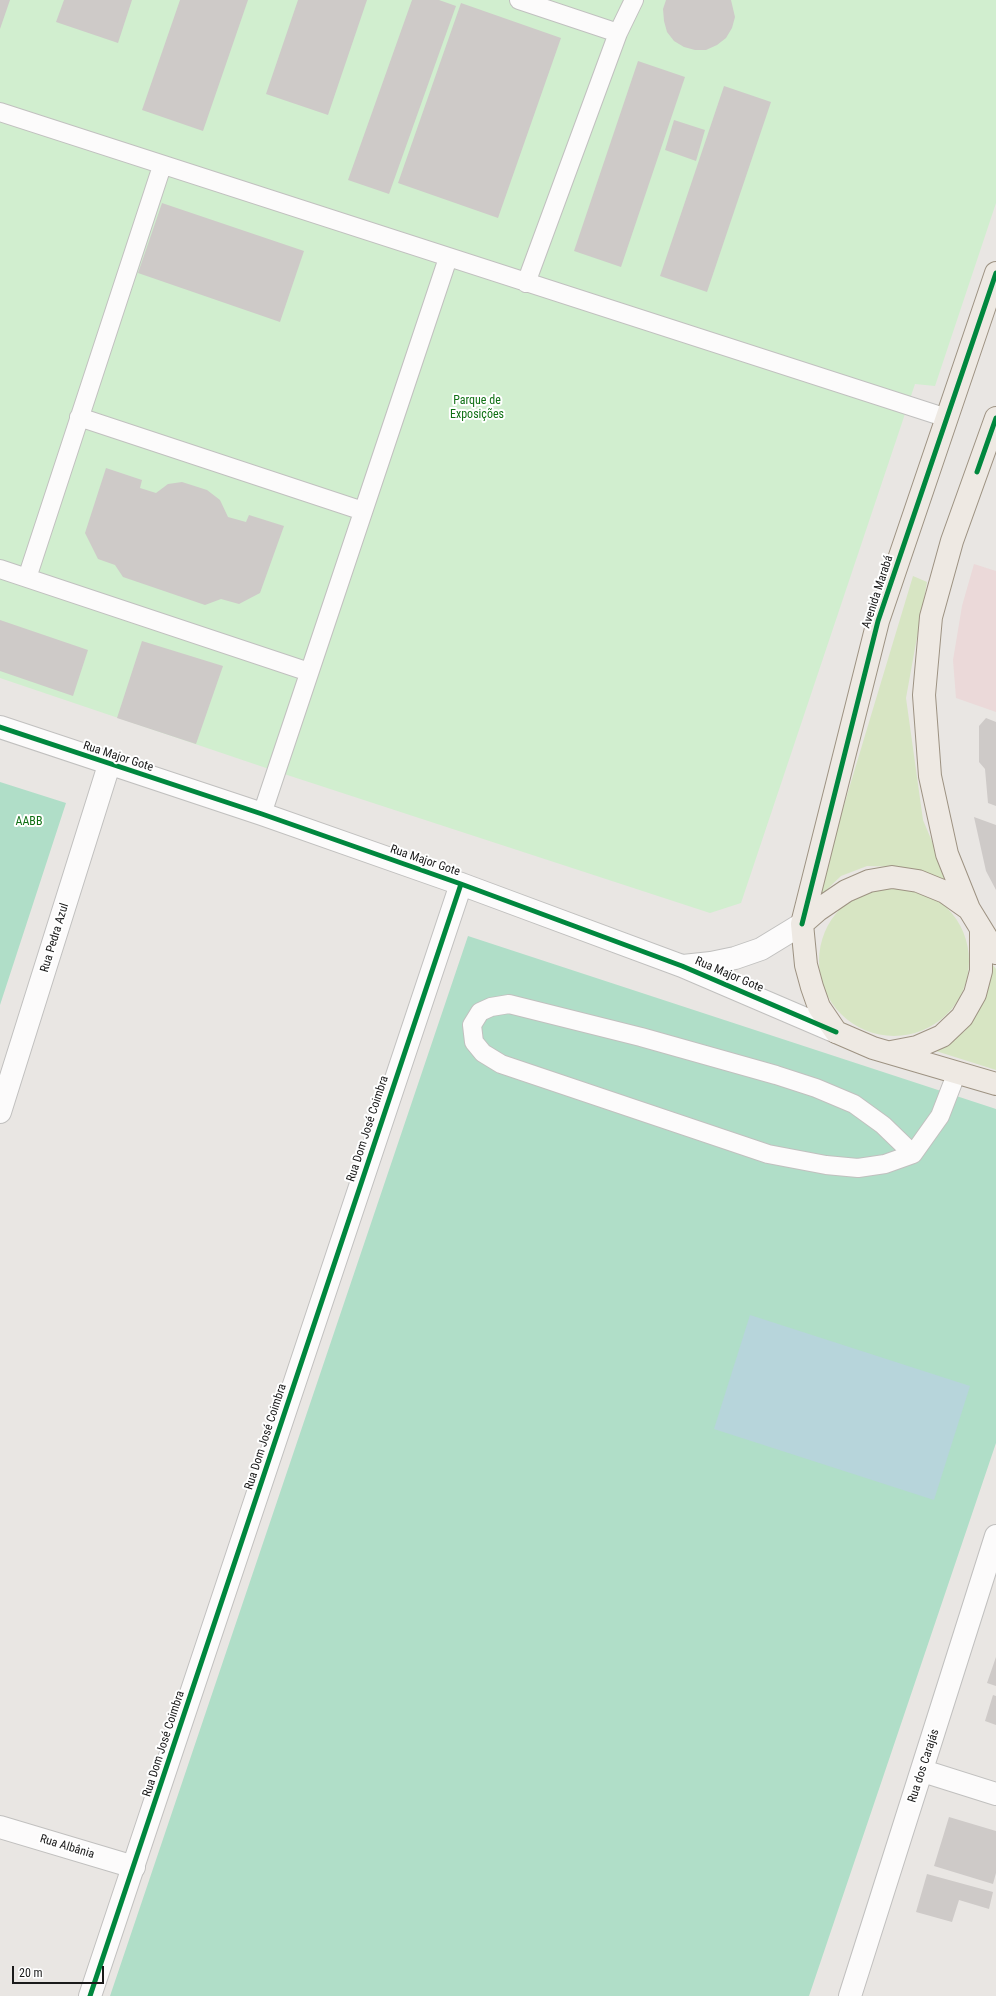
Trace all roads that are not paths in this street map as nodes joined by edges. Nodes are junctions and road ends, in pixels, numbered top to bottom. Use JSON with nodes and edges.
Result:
{"nodes":[{"id":1,"x":519,"y":0,"type":"edge"},
{"id":2,"x":634,"y":0,"type":"edge"},
{"id":3,"x":618,"y":34,"type":"junction"},
{"id":4,"x":0,"y":112,"type":"edge"},
{"id":5,"x":162,"y":166,"type":"junction"},
{"id":6,"x":448,"y":258,"type":"junction"},
{"id":7,"x":996,"y":273,"type":"edge"},
{"id":8,"x":526,"y":283,"type":"junction"},
{"id":9,"x":80,"y":417,"type":"junction"},
{"id":10,"x":947,"y":418,"type":"junction"},
{"id":11,"x":996,"y":418,"type":"edge"},
{"id":12,"x":363,"y":511,"type":"junction"},
{"id":13,"x":0,"y":569,"type":"edge"},
{"id":14,"x":27,"y":578,"type":"junction"},
{"id":15,"x":309,"y":672,"type":"junction"},
{"id":16,"x":0,"y":727,"type":"edge"},
{"id":17,"x":109,"y":765,"type":"junction"},
{"id":18,"x":262,"y":814,"type":"junction"},
{"id":19,"x":460,"y":884,"type":"junction"},
{"id":20,"x":969,"y":909,"type":"junction"},
{"id":21,"x":802,"y":924,"type":"junction"},
{"id":22,"x":981,"y":931,"type":"junction"},
{"id":23,"x":996,"y":953,"type":"edge"},
{"id":24,"x":682,"y":966,"type":"junction"},
{"id":25,"x":836,"y":1032,"type":"junction"},
{"id":26,"x":888,"y":1053,"type":"junction"},
{"id":27,"x":957,"y":1072,"type":"junction"},
{"id":28,"x":996,"y":1084,"type":"edge"},
{"id":29,"x":0,"y":1112,"type":"edge"},
{"id":30,"x":913,"y":1154,"type":"junction"},
{"id":31,"x":996,"y":1536,"type":"edge"},
{"id":32,"x":923,"y":1771,"type":"junction"},
{"id":33,"x":996,"y":1794,"type":"edge"},
{"id":34,"x":0,"y":1827,"type":"edge"},
{"id":35,"x":134,"y":1867,"type":"junction"},
{"id":36,"x":90,"y":1996,"type":"edge"},
{"id":37,"x":850,"y":1996,"type":"edge"}],
"edges":[{"from":1,"to":3,"type":"lane"},
{"from":2,"to":3,"type":"lane"},
{"from":3,"to":8,"type":"lane"},
{"from":4,"to":5,"type":"lane"},
{"from":5,"to":6,"type":"lane"},
{"from":5,"to":9,"type":"lane"},
{"from":6,"to":8,"type":"lane"},
{"from":6,"to":12,"type":"lane"},
{"from":7,"to":10,"type":"main road","name":"Avenida Marabá"},
{"from":8,"to":10,"type":"lane"},
{"from":9,"to":12,"type":"lane"},
{"from":9,"to":14,"type":"lane"},
{"from":10,"to":21,"type":"main road","name":"Avenida Marabá"},
{"from":11,"to":20,"type":"main road"},
{"from":12,"to":15,"type":"lane"},
{"from":13,"to":14,"type":"lane"},
{"from":14,"to":15,"type":"lane"},
{"from":15,"to":18,"type":"lane"},
{"from":16,"to":17,"type":"street","name":"Rua Major Gote"},
{"from":17,"to":18,"type":"street","name":"Rua Major Gote"},
{"from":17,"to":29,"type":"street","name":"Rua Pedra Azul"},
{"from":18,"to":19,"type":"street","name":"Rua Major Gote"},
{"from":19,"to":24,"type":"street","name":"Rua Major Gote"},
{"from":19,"to":35,"type":"street","name":"Rua Dom José Coimbra"},
{"from":20,"to":21,"type":"main road"},
{"from":20,"to":22,"type":"main road"},
{"from":21,"to":24,"type":"street"},
{"from":21,"to":25,"type":"main road","name":"Avenida Marabá"},
{"from":22,"to":23,"type":"main road"},
{"from":22,"to":26,"type":"main road"},
{"from":24,"to":25,"type":"street","name":"Rua Major Gote"},
{"from":25,"to":26,"type":"main road","name":"Rua Major Gote"},
{"from":26,"to":27,"type":"main road","name":"Rua Major Gote"},
{"from":27,"to":28,"type":"main road","name":"Rua Major Gote"},
{"from":27,"to":30,"type":"lane"},
{"from":30,"to":30,"type":"lane"},
{"from":31,"to":32,"type":"street","name":"Rua dos Carajás"},
{"from":32,"to":33,"type":"street"},
{"from":32,"to":37,"type":"street","name":"Rua dos Carajás"},
{"from":34,"to":35,"type":"street","name":"Rua Albânia"},
{"from":35,"to":36,"type":"street","name":"Rua Dom José Coimbra"}]}
